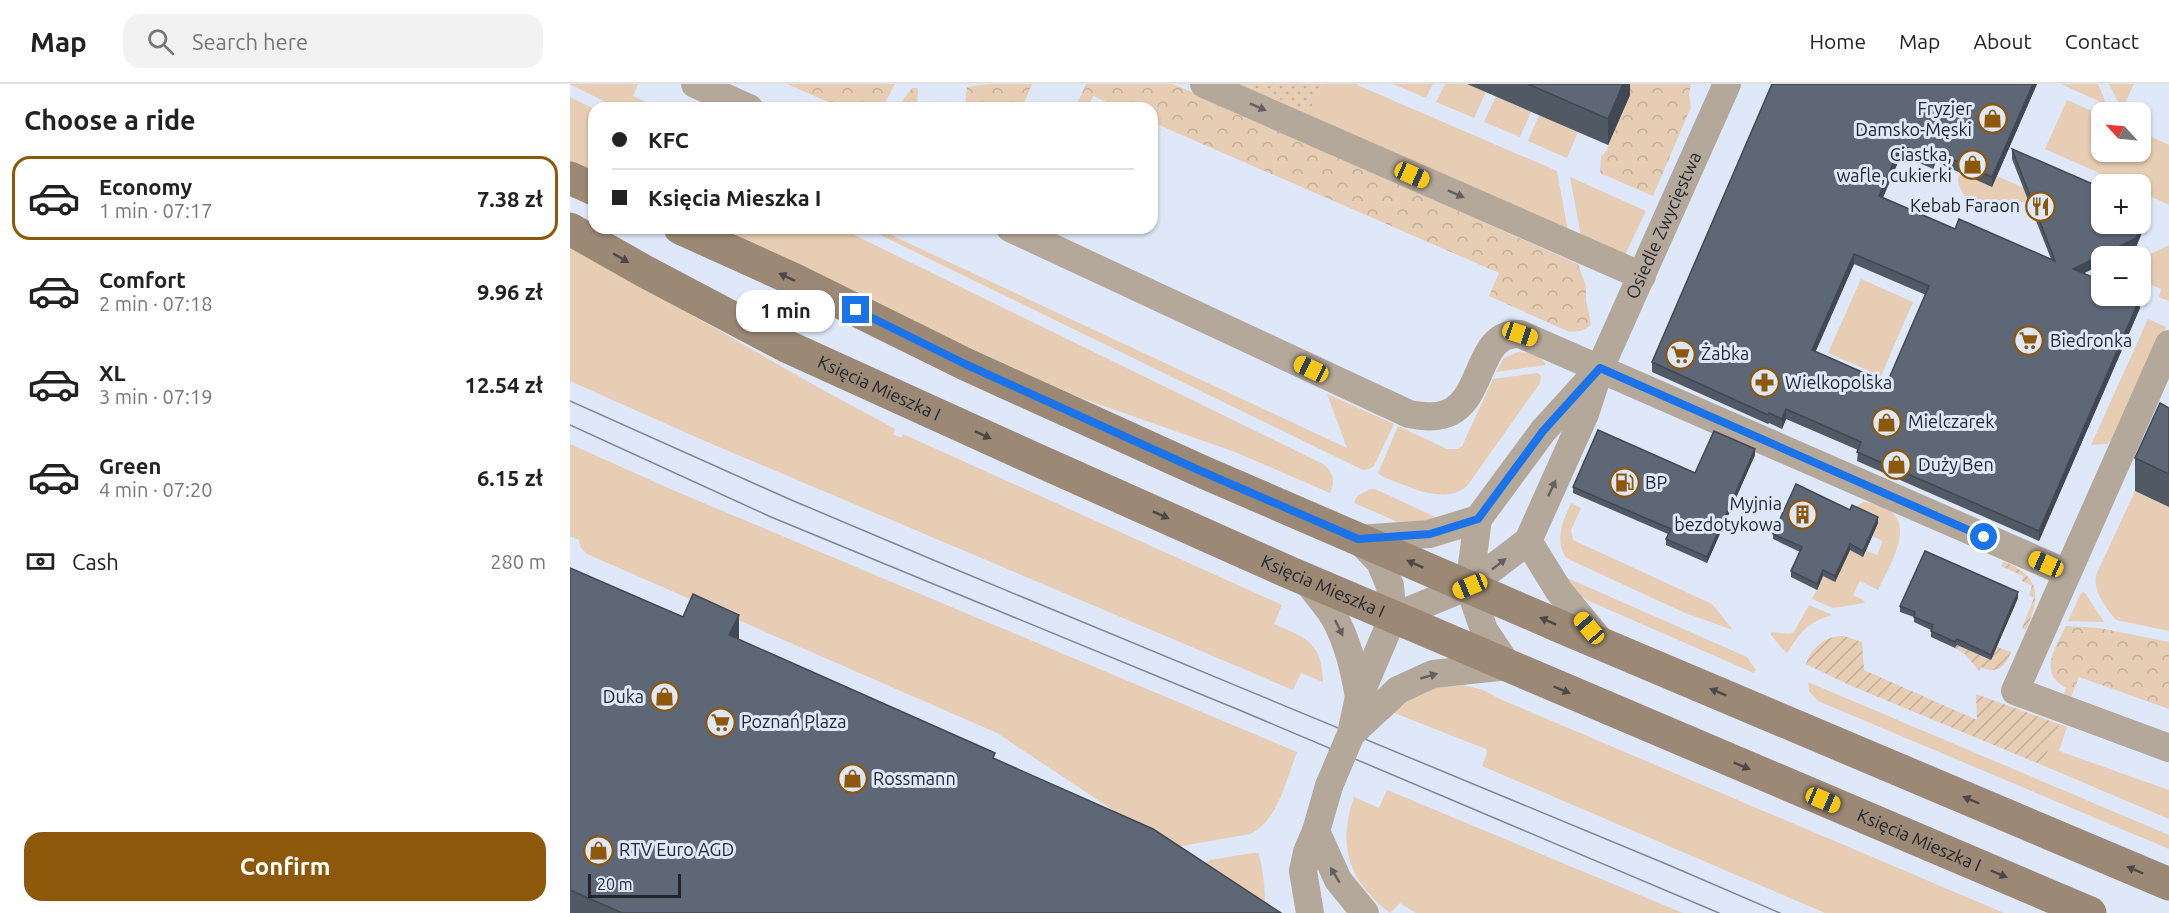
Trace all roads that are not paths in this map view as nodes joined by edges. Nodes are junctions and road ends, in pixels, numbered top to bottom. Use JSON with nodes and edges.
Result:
{"nodes":[{"id":1,"x":695,"y":84,"type":"edge"},
{"id":2,"x":1204,"y":84,"type":"edge"},
{"id":3,"x":1727,"y":84,"type":"edge"},
{"id":4,"x":736,"y":102,"type":"edge"},
{"id":5,"x":570,"y":178,"type":"edge"},
{"id":6,"x":588,"y":186,"type":"edge"},
{"id":7,"x":570,"y":229,"type":"edge"},
{"id":8,"x":693,"y":234,"type":"edge"},
{"id":9,"x":1023,"y":234,"type":"edge"},
{"id":10,"x":1642,"y":276,"type":"junction"},
{"id":11,"x":2169,"y":344,"type":"edge"},
{"id":12,"x":1600,"y":368,"type":"junction"},
{"id":13,"x":1478,"y":519,"type":"junction"},
{"id":14,"x":1358,"y":539,"type":"junction"},
{"id":15,"x":1528,"y":541,"type":"junction"},
{"id":16,"x":2067,"y":573,"type":"junction"},
{"id":17,"x":1306,"y":580,"type":"junction"},
{"id":18,"x":1470,"y":586,"type":"junction"},
{"id":19,"x":1393,"y":617,"type":"junction"},
{"id":20,"x":1602,"y":643,"type":"junction"},
{"id":21,"x":1508,"y":666,"type":"junction"},
{"id":22,"x":1370,"y":702,"type":"junction"},
{"id":23,"x":2169,"y":748,"type":"edge"},
{"id":24,"x":1316,"y":831,"type":"junction"},
{"id":25,"x":2169,"y":884,"type":"edge"},
{"id":26,"x":1310,"y":913,"type":"edge"},
{"id":27,"x":1365,"y":913,"type":"edge"},
{"id":28,"x":2090,"y":913,"type":"edge"}],
"edges":[{"from":1,"to":4,"type":"street"},
{"from":2,"to":10,"type":"street","one_way":true},
{"from":3,"to":10,"type":"street","name":"Osiedle Zwycięstwa"},
{"from":5,"to":6,"type":"street"},
{"from":7,"to":17,"type":"street","name":"Księcia Mieszka I","one_way":true},
{"from":14,"to":8,"type":"street","one_way":true},
{"from":9,"to":12,"type":"street"},
{"from":10,"to":12,"type":"street","name":"Osiedle Zwycięstwa"},
{"from":11,"to":16,"type":"street"},
{"from":12,"to":13,"type":"street","name":"Osiedle Zwycięstwa"},
{"from":15,"to":12,"type":"street","name":"Osiedle Zwycięstwa","one_way":true},
{"from":12,"to":16,"type":"street"},
{"from":13,"to":14,"type":"street"},
{"from":13,"to":18,"type":"street"},
{"from":18,"to":14,"type":"street","one_way":true},
{"from":14,"to":19,"type":"street"},
{"from":18,"to":15,"type":"street","one_way":true},
{"from":15,"to":20,"type":"street"},
{"from":16,"to":23,"type":"street"},
{"from":17,"to":19,"type":"street","name":"Księcia Mieszka I"},
{"from":17,"to":22,"type":"street","one_way":true},
{"from":18,"to":19,"type":"street"},
{"from":20,"to":18,"type":"street","one_way":true},
{"from":18,"to":21,"type":"street"},
{"from":19,"to":21,"type":"street","name":"Księcia Mieszka I"},
{"from":19,"to":22,"type":"street"},
{"from":25,"to":20,"type":"street","one_way":true},
{"from":22,"to":21,"type":"street","one_way":true},
{"from":21,"to":28,"type":"street","name":"Księcia Mieszka I","one_way":true},
{"from":22,"to":24,"type":"street","bridge":true},
{"from":24,"to":26,"type":"street"},
{"from":27,"to":24,"type":"street","one_way":true}]}
